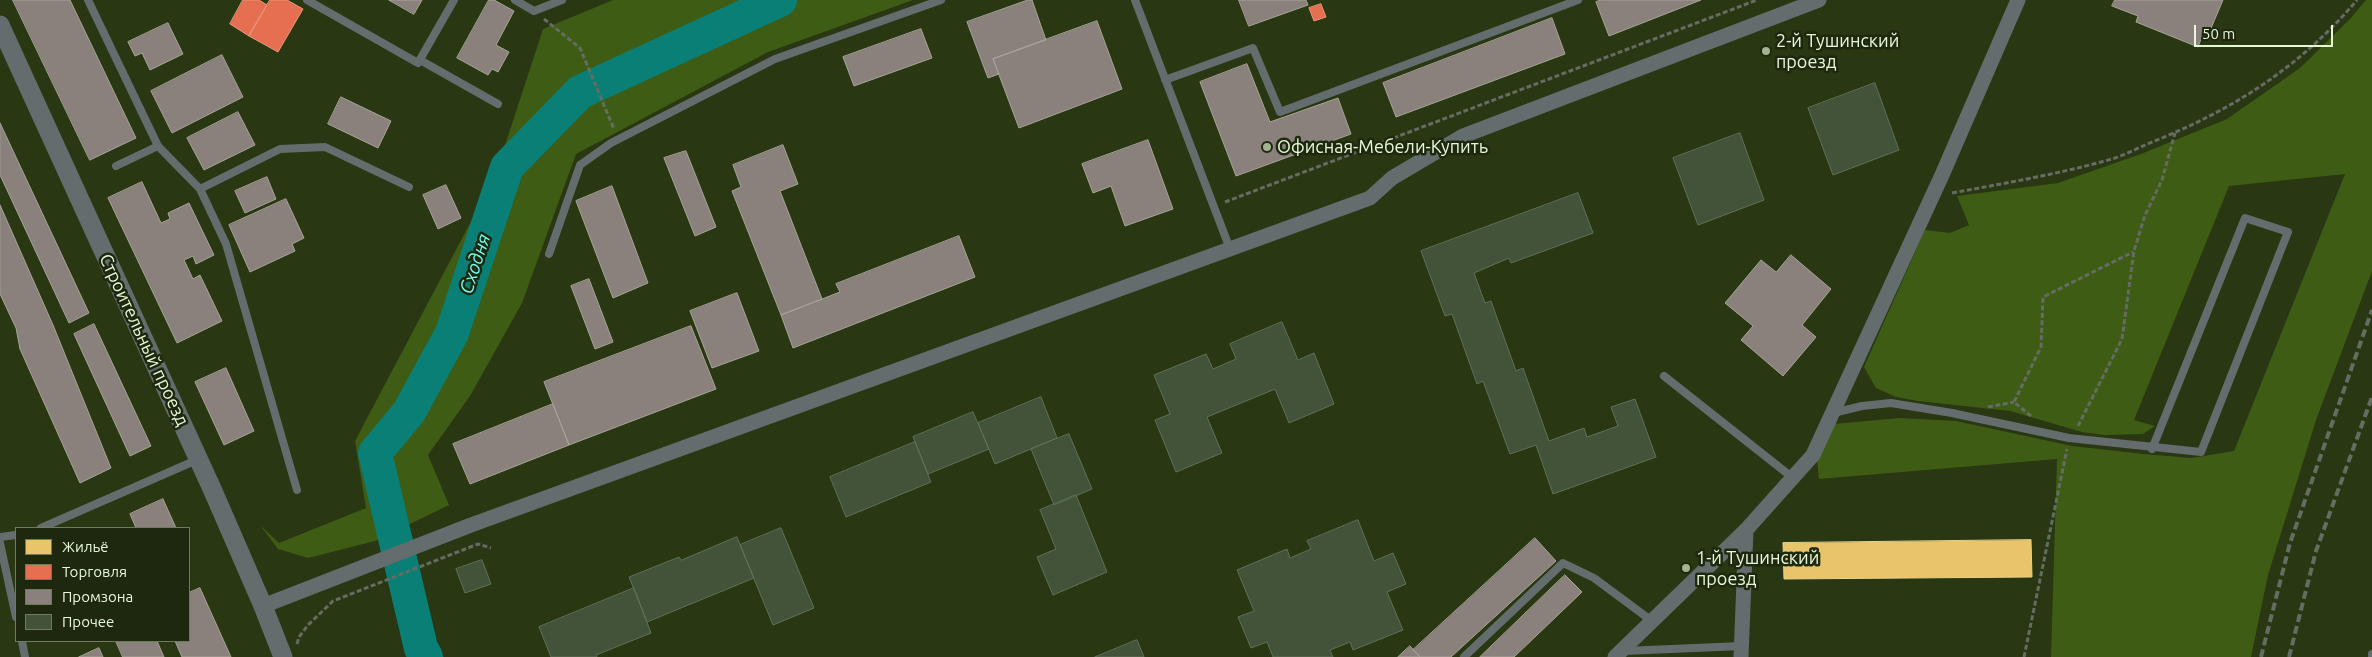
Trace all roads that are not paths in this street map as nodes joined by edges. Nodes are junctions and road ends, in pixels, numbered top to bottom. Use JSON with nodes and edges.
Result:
{"nodes":[{"id":1,"x":88,"y":0,"type":"edge"},
{"id":2,"x":307,"y":0,"type":"edge"},
{"id":3,"x":454,"y":0,"type":"edge"},
{"id":4,"x":515,"y":0,"type":"edge"},
{"id":5,"x":562,"y":0,"type":"edge"},
{"id":6,"x":941,"y":0,"type":"edge"},
{"id":7,"x":1134,"y":0,"type":"edge"},
{"id":8,"x":1578,"y":0,"type":"edge"},
{"id":9,"x":1818,"y":0,"type":"edge"},
{"id":10,"x":2018,"y":0,"type":"edge"},
{"id":11,"x":0,"y":25,"type":"edge"},
{"id":12,"x":420,"y":60,"type":"junction"},
{"id":13,"x":1165,"y":80,"type":"junction"},
{"id":14,"x":498,"y":104,"type":"dead end"},
{"id":15,"x":158,"y":146,"type":"junction"},
{"id":16,"x":116,"y":166,"type":"dead end"},
{"id":17,"x":409,"y":187,"type":"dead end"},
{"id":18,"x":200,"y":189,"type":"junction"},
{"id":19,"x":1230,"y":249,"type":"junction"},
{"id":20,"x":549,"y":254,"type":"dead end"},
{"id":21,"x":1664,"y":376,"type":"dead end"},
{"id":22,"x":1833,"y":413,"type":"junction"},
{"id":23,"x":2152,"y":449,"type":"junction"},
{"id":24,"x":199,"y":459,"type":"junction"},
{"id":25,"x":1793,"y":478,"type":"junction"},
{"id":26,"x":297,"y":490,"type":"dead end"},
{"id":27,"x":44,"y":527,"type":"edge"},
{"id":28,"x":1746,"y":530,"type":"junction"},
{"id":29,"x":15,"y":536,"type":"edge"},
{"id":30,"x":0,"y":537,"type":"edge"},
{"id":31,"x":0,"y":543,"type":"edge"},
{"id":32,"x":263,"y":606,"type":"junction"},
{"id":33,"x":15,"y":612,"type":"edge"},
{"id":34,"x":1652,"y":621,"type":"junction"},
{"id":35,"x":22,"y":642,"type":"edge"},
{"id":36,"x":1742,"y":651,"type":"edge"},
{"id":37,"x":1618,"y":654,"type":"edge"},
{"id":38,"x":289,"y":655,"type":"edge"},
{"id":39,"x":25,"y":657,"type":"edge"},
{"id":40,"x":1464,"y":657,"type":"edge"}],
"edges":[{"from":1,"to":15,"type":"lane"},
{"from":2,"to":12,"type":"lane"},
{"from":3,"to":12,"type":"lane"},
{"from":4,"to":5,"type":"lane"},
{"from":6,"to":20,"type":"lane"},
{"from":7,"to":13,"type":"lane"},
{"from":8,"to":13,"type":"lane"},
{"from":9,"to":19,"type":"street"},
{"from":10,"to":22,"type":"street"},
{"from":11,"to":24,"type":"street","name":"Строительный проезд"},
{"from":12,"to":14,"type":"lane"},
{"from":13,"to":19,"type":"lane"},
{"from":15,"to":16,"type":"lane"},
{"from":15,"to":18,"type":"lane"},
{"from":17,"to":18,"type":"lane"},
{"from":18,"to":26,"type":"lane"},
{"from":19,"to":32,"type":"street"},
{"from":21,"to":25,"type":"lane"},
{"from":22,"to":23,"type":"lane"},
{"from":22,"to":25,"type":"street"},
{"from":23,"to":23,"type":"lane"},
{"from":24,"to":27,"type":"lane"},
{"from":24,"to":32,"type":"street","name":"Строительный проезд"},
{"from":25,"to":28,"type":"street"},
{"from":28,"to":34,"type":"street"},
{"from":28,"to":36,"type":"street"},
{"from":29,"to":30,"type":"lane"},
{"from":31,"to":33,"type":"lane"},
{"from":32,"to":38,"type":"street","name":"Строительный проезд"},
{"from":34,"to":37,"type":"street"},
{"from":34,"to":40,"type":"lane"},
{"from":35,"to":39,"type":"lane"},
{"from":36,"to":37,"type":"lane"}]}
